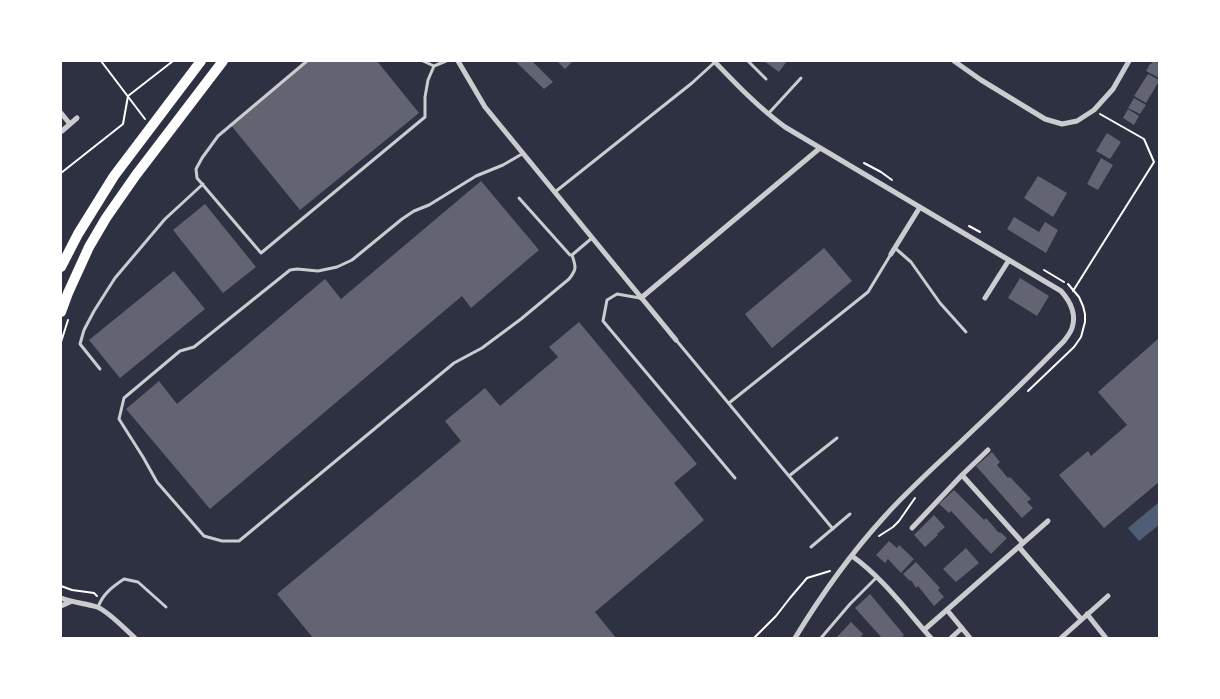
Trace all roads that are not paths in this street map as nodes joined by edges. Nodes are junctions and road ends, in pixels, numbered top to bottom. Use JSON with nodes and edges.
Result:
{"nodes":[{"id":1,"x":201,"y":61,"type":"edge"},
{"id":2,"x":224,"y":61,"type":"edge"},
{"id":3,"x":307,"y":61,"type":"edge"},
{"id":4,"x":423,"y":61,"type":"edge"},
{"id":5,"x":446,"y":61,"type":"edge"},
{"id":6,"x":458,"y":61,"type":"edge"},
{"id":7,"x":748,"y":61,"type":"edge"},
{"id":8,"x":954,"y":61,"type":"edge"},
{"id":9,"x":1129,"y":61,"type":"edge"},
{"id":10,"x":714,"y":62,"type":"edge"},
{"id":11,"x":434,"y":66,"type":"junction"},
{"id":12,"x":802,"y":78,"type":"dead end"},
{"id":13,"x":766,"y":79,"type":"dead end"},
{"id":14,"x":61,"y":113,"type":"edge"},
{"id":15,"x":768,"y":115,"type":"junction"},
{"id":16,"x":77,"y":118,"type":"dead end"},
{"id":17,"x":70,"y":124,"type":"junction"},
{"id":18,"x":62,"y":131,"type":"edge"},
{"id":19,"x":820,"y":148,"type":"junction"},
{"id":20,"x":522,"y":154,"type":"junction"},
{"id":21,"x":203,"y":184,"type":"junction"},
{"id":22,"x":555,"y":193,"type":"junction"},
{"id":23,"x":519,"y":198,"type":"dead end"},
{"id":24,"x":920,"y":207,"type":"junction"},
{"id":25,"x":592,"y":238,"type":"junction"},
{"id":26,"x":895,"y":248,"type":"junction"},
{"id":27,"x":891,"y":254,"type":"joint"},
{"id":28,"x":572,"y":255,"type":"junction"},
{"id":29,"x":1009,"y":260,"type":"junction"},
{"id":30,"x":61,"y":267,"type":"edge"},
{"id":31,"x":641,"y":298,"type":"junction"},
{"id":32,"x":985,"y":298,"type":"dead end"},
{"id":33,"x":65,"y":315,"type":"edge"},
{"id":34,"x":966,"y":332,"type":"dead end"},
{"id":35,"x":676,"y":340,"type":"joint"},
{"id":36,"x":100,"y":370,"type":"dead end"},
{"id":37,"x":728,"y":403,"type":"junction"},
{"id":38,"x":836,"y":438,"type":"dead end"},
{"id":39,"x":988,"y":450,"type":"dead end"},
{"id":40,"x":962,"y":475,"type":"junction"},
{"id":41,"x":789,"y":476,"type":"junction"},
{"id":42,"x":735,"y":478,"type":"dead end"},
{"id":43,"x":850,"y":514,"type":"dead end"},
{"id":44,"x":1048,"y":521,"type":"dead end"},
{"id":45,"x":912,"y":528,"type":"dead end"},
{"id":46,"x":833,"y":529,"type":"junction"},
{"id":47,"x":1021,"y":545,"type":"junction"},
{"id":48,"x":811,"y":548,"type":"dead end"},
{"id":49,"x":852,"y":556,"type":"junction"},
{"id":50,"x":877,"y":576,"type":"junction"},
{"id":51,"x":1108,"y":596,"type":"dead end"},
{"id":52,"x":61,"y":598,"type":"edge"},
{"id":53,"x":71,"y":602,"type":"junction"},
{"id":54,"x":61,"y":606,"type":"edge"},
{"id":55,"x":166,"y":607,"type":"dead end"},
{"id":56,"x":98,"y":608,"type":"junction"},
{"id":57,"x":946,"y":610,"type":"junction"},
{"id":58,"x":1087,"y":614,"type":"junction"},
{"id":59,"x":1081,"y":620,"type":"junction"},
{"id":60,"x":962,"y":628,"type":"junction"},
{"id":61,"x":924,"y":630,"type":"junction"},
{"id":62,"x":135,"y":638,"type":"edge"},
{"id":63,"x":795,"y":638,"type":"edge"},
{"id":64,"x":821,"y":638,"type":"edge"},
{"id":65,"x":931,"y":638,"type":"edge"},
{"id":66,"x":951,"y":638,"type":"edge"},
{"id":67,"x":970,"y":638,"type":"edge"},
{"id":68,"x":1061,"y":638,"type":"edge"},
{"id":69,"x":1106,"y":638,"type":"edge"}],
"edges":[{"from":1,"to":30,"type":"main road"},
{"from":2,"to":33,"type":"main road"},
{"from":3,"to":21,"type":"lane"},
{"from":4,"to":11,"type":"lane"},
{"from":5,"to":11,"type":"lane"},
{"from":6,"to":20,"type":"street"},
{"from":7,"to":13,"type":"lane"},
{"from":8,"to":9,"type":"street"},
{"from":10,"to":15,"type":"street"},
{"from":10,"to":22,"type":"lane"},
{"from":11,"to":21,"type":"lane"},
{"from":12,"to":15,"type":"lane"},
{"from":14,"to":17,"type":"street"},
{"from":15,"to":19,"type":"street"},
{"from":16,"to":17,"type":"street"},
{"from":17,"to":18,"type":"street"},
{"from":19,"to":24,"type":"street"},
{"from":19,"to":31,"type":"street"},
{"from":20,"to":22,"type":"street"},
{"from":20,"to":28,"type":"lane"},
{"from":21,"to":36,"type":"lane"},
{"from":22,"to":25,"type":"street"},
{"from":23,"to":28,"type":"lane"},
{"from":24,"to":26,"type":"street"},
{"from":24,"to":29,"type":"street"},
{"from":25,"to":28,"type":"lane"},
{"from":25,"to":31,"type":"street"},
{"from":26,"to":27,"type":"street"},
{"from":26,"to":34,"type":"lane"},
{"from":27,"to":37,"type":"lane"},
{"from":29,"to":32,"type":"street"},
{"from":29,"to":49,"type":"street"},
{"from":31,"to":35,"type":"street"},
{"from":31,"to":42,"type":"lane"},
{"from":35,"to":37,"type":"lane"},
{"from":37,"to":41,"type":"lane"},
{"from":38,"to":41,"type":"lane"},
{"from":39,"to":40,"type":"street"},
{"from":40,"to":45,"type":"street"},
{"from":40,"to":47,"type":"street"},
{"from":41,"to":46,"type":"lane"},
{"from":43,"to":46,"type":"lane"},
{"from":44,"to":47,"type":"street"},
{"from":46,"to":48,"type":"lane"},
{"from":47,"to":57,"type":"street"},
{"from":47,"to":59,"type":"street"},
{"from":49,"to":50,"type":"street"},
{"from":49,"to":63,"type":"street"},
{"from":50,"to":61,"type":"street"},
{"from":50,"to":64,"type":"lane"},
{"from":51,"to":58,"type":"street"},
{"from":52,"to":53,"type":"street"},
{"from":53,"to":54,"type":"street"},
{"from":53,"to":56,"type":"street"},
{"from":55,"to":56,"type":"lane"},
{"from":56,"to":62,"type":"street"},
{"from":57,"to":60,"type":"street"},
{"from":57,"to":61,"type":"street"},
{"from":58,"to":59,"type":"street"},
{"from":58,"to":69,"type":"street"},
{"from":59,"to":68,"type":"street"},
{"from":60,"to":66,"type":"street"},
{"from":60,"to":67,"type":"street"},
{"from":61,"to":65,"type":"street"}]}
